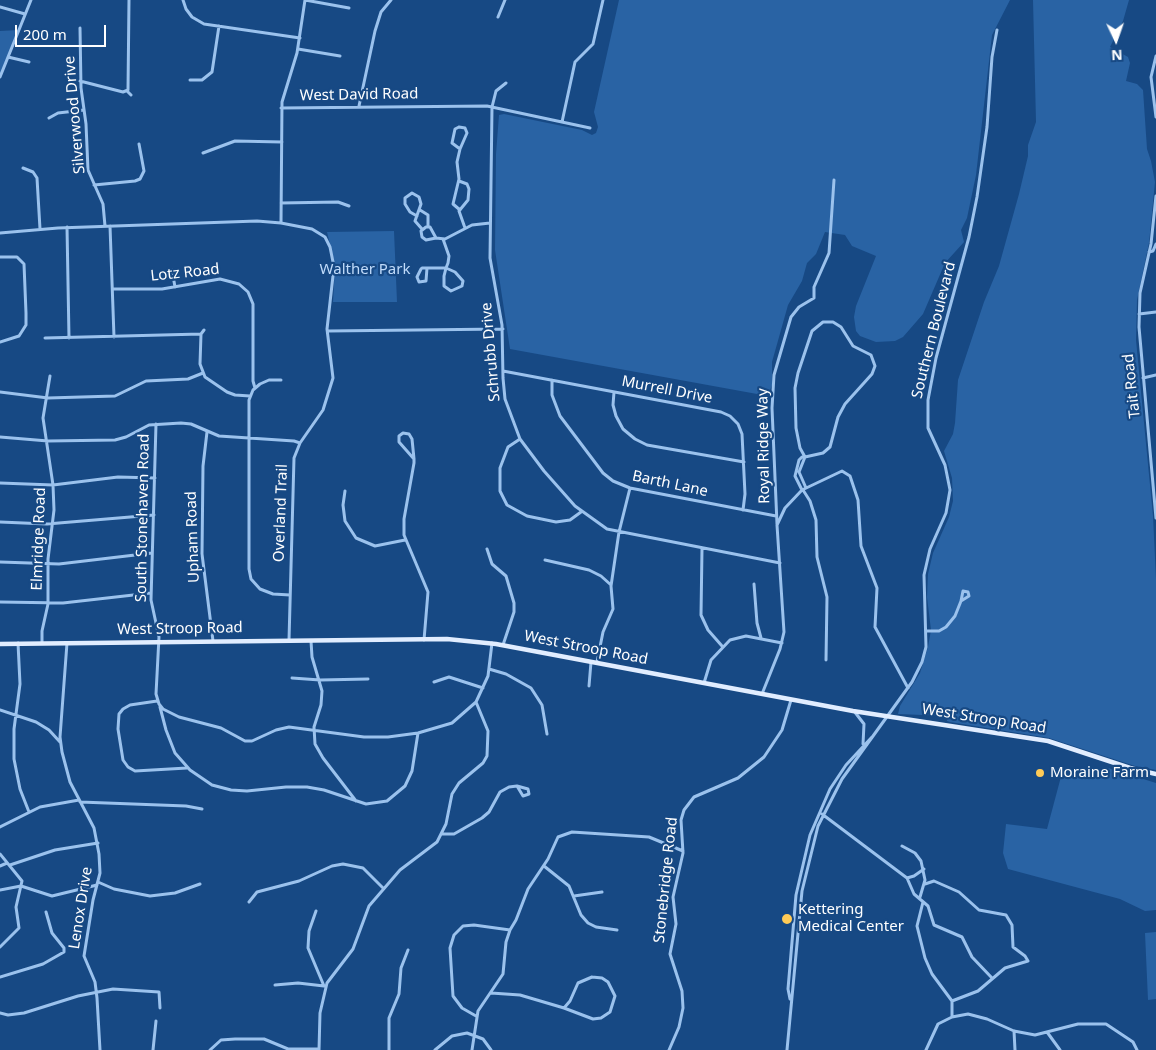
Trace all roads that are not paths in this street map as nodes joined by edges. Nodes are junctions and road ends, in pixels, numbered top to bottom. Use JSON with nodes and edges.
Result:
{"nodes":[{"id":1,"x":31,"y":0,"type":"edge"},
{"id":2,"x":129,"y":0,"type":"edge"},
{"id":3,"x":184,"y":0,"type":"edge"},
{"id":4,"x":305,"y":0,"type":"edge"},
{"id":5,"x":391,"y":0,"type":"edge"},
{"id":6,"x":505,"y":0,"type":"edge"},
{"id":7,"x":603,"y":0,"type":"edge"},
{"id":8,"x":0,"y":7,"type":"edge"},
{"id":9,"x":349,"y":8,"type":"dead end"},
{"id":10,"x":25,"y":14,"type":"junction"},
{"id":11,"x":498,"y":18,"type":"dead end"},
{"id":12,"x":219,"y":26,"type":"junction"},
{"id":13,"x":80,"y":28,"type":"dead end"},
{"id":14,"x":997,"y":30,"type":"dead end"},
{"id":15,"x":300,"y":38,"type":"junction"},
{"id":16,"x":298,"y":48,"type":"junction"},
{"id":17,"x":340,"y":56,"type":"dead end"},
{"id":18,"x":1156,"y":56,"type":"edge"},
{"id":19,"x":8,"y":57,"type":"junction"},
{"id":20,"x":29,"y":62,"type":"dead end"},
{"id":21,"x":0,"y":77,"type":"edge"},
{"id":22,"x":190,"y":80,"type":"dead end"},
{"id":23,"x":80,"y":81,"type":"junction"},
{"id":24,"x":506,"y":83,"type":"dead end"},
{"id":25,"x":127,"y":91,"type":"junction"},
{"id":26,"x":131,"y":95,"type":"dead end"},
{"id":27,"x":359,"y":106,"type":"junction"},
{"id":28,"x":492,"y":107,"type":"junction"},
{"id":29,"x":282,"y":108,"type":"junction"},
{"id":30,"x":84,"y":110,"type":"junction"},
{"id":31,"x":1156,"y":117,"type":"edge"},
{"id":32,"x":49,"y":118,"type":"dead end"},
{"id":33,"x":562,"y":122,"type":"junction"},
{"id":34,"x":590,"y":128,"type":"dead end"},
{"id":35,"x":282,"y":142,"type":"junction"},
{"id":36,"x":140,"y":144,"type":"dead end"},
{"id":37,"x":460,"y":149,"type":"junction"},
{"id":38,"x":203,"y":153,"type":"dead end"},
{"id":39,"x":23,"y":168,"type":"dead end"},
{"id":40,"x":459,"y":180,"type":"junction"},
{"id":41,"x":834,"y":180,"type":"dead end"},
{"id":42,"x":94,"y":185,"type":"junction"},
{"id":43,"x":1156,"y":197,"type":"edge"},
{"id":44,"x":281,"y":203,"type":"junction"},
{"id":45,"x":349,"y":206,"type":"dead end"},
{"id":46,"x":420,"y":210,"type":"junction"},
{"id":47,"x":460,"y":210,"type":"junction"},
{"id":48,"x":417,"y":216,"type":"junction"},
{"id":49,"x":281,"y":222,"type":"junction"},
{"id":50,"x":490,"y":223,"type":"junction"},
{"id":51,"x":105,"y":226,"type":"junction"},
{"id":52,"x":110,"y":226,"type":"junction"},
{"id":53,"x":67,"y":227,"type":"junction"},
{"id":54,"x":428,"y":227,"type":"junction"},
{"id":55,"x":464,"y":228,"type":"junction"},
{"id":56,"x":40,"y":229,"type":"junction"},
{"id":57,"x":422,"y":229,"type":"junction"},
{"id":58,"x":0,"y":233,"type":"edge"},
{"id":59,"x":436,"y":238,"type":"junction"},
{"id":60,"x":443,"y":239,"type":"junction"},
{"id":61,"x":1156,"y":244,"type":"edge"},
{"id":62,"x":1149,"y":252,"type":"junction"},
{"id":63,"x":0,"y":257,"type":"edge"},
{"id":64,"x":427,"y":268,"type":"junction"},
{"id":65,"x":446,"y":268,"type":"junction"},
{"id":66,"x":172,"y":270,"type":"dead end"},
{"id":67,"x":175,"y":287,"type":"junction"},
{"id":68,"x":114,"y":289,"type":"junction"},
{"id":69,"x":1156,"y":312,"type":"edge"},
{"id":70,"x":1139,"y":314,"type":"junction"},
{"id":71,"x":502,"y":329,"type":"junction"},
{"id":72,"x":204,"y":330,"type":"dead end"},
{"id":73,"x":328,"y":331,"type":"junction"},
{"id":74,"x":201,"y":334,"type":"junction"},
{"id":75,"x":114,"y":337,"type":"junction"},
{"id":76,"x":45,"y":338,"type":"dead end"},
{"id":77,"x":69,"y":338,"type":"junction"},
{"id":78,"x":0,"y":342,"type":"edge"},
{"id":79,"x":503,"y":370,"type":"junction"},
{"id":80,"x":203,"y":374,"type":"junction"},
{"id":81,"x":1156,"y":374,"type":"edge"},
{"id":82,"x":50,"y":376,"type":"dead end"},
{"id":83,"x":1142,"y":378,"type":"junction"},
{"id":84,"x":281,"y":380,"type":"dead end"},
{"id":85,"x":552,"y":380,"type":"junction"},
{"id":86,"x":255,"y":388,"type":"junction"},
{"id":87,"x":0,"y":392,"type":"edge"},
{"id":88,"x":614,"y":392,"type":"junction"},
{"id":89,"x":250,"y":396,"type":"junction"},
{"id":90,"x":48,"y":398,"type":"junction"},
{"id":91,"x":156,"y":424,"type":"junction"},
{"id":92,"x":206,"y":432,"type":"junction"},
{"id":93,"x":0,"y":437,"type":"edge"},
{"id":94,"x":250,"y":438,"type":"junction"},
{"id":95,"x":520,"y":439,"type":"junction"},
{"id":96,"x":46,"y":441,"type":"junction"},
{"id":97,"x":300,"y":443,"type":"junction"},
{"id":98,"x":804,"y":457,"type":"junction"},
{"id":99,"x":414,"y":461,"type":"junction"},
{"id":100,"x":744,"y":462,"type":"junction"},
{"id":101,"x":799,"y":463,"type":"junction"},
{"id":102,"x":795,"y":475,"type":"junction"},
{"id":103,"x":800,"y":475,"type":"junction"},
{"id":104,"x":155,"y":478,"type":"junction"},
{"id":105,"x":0,"y":483,"type":"edge"},
{"id":106,"x":53,"y":485,"type":"junction"},
{"id":107,"x":630,"y":488,"type":"junction"},
{"id":108,"x":803,"y":488,"type":"junction"},
{"id":109,"x":345,"y":490,"type":"dead end"},
{"id":110,"x":743,"y":510,"type":"junction"},
{"id":111,"x":581,"y":512,"type":"junction"},
{"id":112,"x":154,"y":515,"type":"junction"},
{"id":113,"x":776,"y":516,"type":"junction"},
{"id":114,"x":1156,"y":518,"type":"edge"},
{"id":115,"x":0,"y":522,"type":"edge"},
{"id":116,"x":53,"y":524,"type":"junction"},
{"id":117,"x":777,"y":525,"type":"junction"},
{"id":118,"x":619,"y":532,"type":"junction"},
{"id":119,"x":405,"y":540,"type":"junction"},
{"id":120,"x":487,"y":549,"type":"dead end"},
{"id":121,"x":702,"y":549,"type":"junction"},
{"id":122,"x":152,"y":552,"type":"junction"},
{"id":123,"x":545,"y":560,"type":"dead end"},
{"id":124,"x":0,"y":562,"type":"edge"},
{"id":125,"x":780,"y":563,"type":"junction"},
{"id":126,"x":48,"y":564,"type":"junction"},
{"id":127,"x":754,"y":584,"type":"dead end"},
{"id":128,"x":611,"y":586,"type":"junction"},
{"id":129,"x":152,"y":593,"type":"junction"},
{"id":130,"x":290,"y":595,"type":"junction"},
{"id":131,"x":961,"y":601,"type":"dead end"},
{"id":132,"x":0,"y":602,"type":"edge"},
{"id":133,"x":48,"y":604,"type":"junction"},
{"id":134,"x":927,"y":631,"type":"junction"},
{"id":135,"x":761,"y":638,"type":"junction"},
{"id":136,"x":289,"y":640,"type":"junction"},
{"id":137,"x":311,"y":640,"type":"junction"},
{"id":138,"x":424,"y":640,"type":"junction"},
{"id":139,"x":213,"y":641,"type":"junction"},
{"id":140,"x":159,"y":642,"type":"junction"},
{"id":141,"x":42,"y":643,"type":"junction"},
{"id":142,"x":67,"y":643,"type":"junction"},
{"id":143,"x":492,"y":643,"type":"junction"},
{"id":144,"x":0,"y":644,"type":"edge"},
{"id":145,"x":18,"y":644,"type":"junction"},
{"id":146,"x":782,"y":644,"type":"junction"},
{"id":147,"x":503,"y":645,"type":"junction"},
{"id":148,"x":722,"y":646,"type":"junction"},
{"id":149,"x":826,"y":660,"type":"dead end"},
{"id":150,"x":591,"y":661,"type":"junction"},
{"id":151,"x":597,"y":662,"type":"junction"},
{"id":152,"x":489,"y":670,"type":"junction"},
{"id":153,"x":292,"y":678,"type":"dead end"},
{"id":154,"x":368,"y":679,"type":"dead end"},
{"id":155,"x":320,"y":680,"type":"junction"},
{"id":156,"x":434,"y":682,"type":"dead end"},
{"id":157,"x":704,"y":683,"type":"junction"},
{"id":158,"x":588,"y":686,"type":"dead end"},
{"id":159,"x":483,"y":688,"type":"junction"},
{"id":160,"x":908,"y":688,"type":"junction"},
{"id":161,"x":762,"y":694,"type":"junction"},
{"id":162,"x":791,"y":699,"type":"junction"},
{"id":163,"x":157,"y":700,"type":"junction"},
{"id":164,"x":476,"y":702,"type":"junction"},
{"id":165,"x":160,"y":707,"type":"junction"},
{"id":166,"x":0,"y":710,"type":"edge"},
{"id":167,"x":853,"y":711,"type":"junction"},
{"id":168,"x":17,"y":715,"type":"junction"},
{"id":169,"x":887,"y":716,"type":"junction"},
{"id":170,"x":314,"y":730,"type":"junction"},
{"id":171,"x":418,"y":733,"type":"junction"},
{"id":172,"x":547,"y":734,"type":"dead end"},
{"id":173,"x":874,"y":735,"type":"junction"},
{"id":174,"x":60,"y":742,"type":"junction"},
{"id":175,"x":863,"y":744,"type":"junction"},
{"id":176,"x":187,"y":768,"type":"junction"},
{"id":177,"x":1156,"y":774,"type":"edge"},
{"id":178,"x":517,"y":786,"type":"dead end"},
{"id":179,"x":80,"y":801,"type":"junction"},
{"id":180,"x":356,"y":801,"type":"junction"},
{"id":181,"x":202,"y":809,"type":"dead end"},
{"id":182,"x":30,"y":812,"type":"junction"},
{"id":183,"x":818,"y":813,"type":"junction"},
{"id":184,"x":823,"y":814,"type":"junction"},
{"id":185,"x":0,"y":827,"type":"edge"},
{"id":186,"x":442,"y":834,"type":"junction"},
{"id":187,"x":98,"y":843,"type":"junction"},
{"id":188,"x":902,"y":846,"type":"dead end"},
{"id":189,"x":683,"y":851,"type":"junction"},
{"id":190,"x":0,"y":854,"type":"edge"},
{"id":191,"x":8,"y":864,"type":"junction"},
{"id":192,"x":0,"y":866,"type":"edge"},
{"id":193,"x":544,"y":866,"type":"junction"},
{"id":194,"x":924,"y":869,"type":"junction"},
{"id":195,"x":906,"y":878,"type":"junction"},
{"id":196,"x":98,"y":883,"type":"junction"},
{"id":197,"x":200,"y":884,"type":"dead end"},
{"id":198,"x":925,"y":884,"type":"junction"},
{"id":199,"x":21,"y":886,"type":"junction"},
{"id":200,"x":383,"y":888,"type":"junction"},
{"id":201,"x":0,"y":890,"type":"edge"},
{"id":202,"x":602,"y":892,"type":"dead end"},
{"id":203,"x":574,"y":896,"type":"junction"},
{"id":204,"x":920,"y":897,"type":"junction"},
{"id":205,"x":250,"y":902,"type":"dead end"},
{"id":206,"x":922,"y":902,"type":"junction"},
{"id":207,"x":316,"y":911,"type":"dead end"},
{"id":208,"x":46,"y":912,"type":"dead end"},
{"id":209,"x":510,"y":930,"type":"junction"},
{"id":210,"x":617,"y":930,"type":"dead end"},
{"id":211,"x":0,"y":947,"type":"edge"},
{"id":212,"x":408,"y":950,"type":"dead end"},
{"id":213,"x":0,"y":977,"type":"edge"},
{"id":214,"x":992,"y":978,"type":"junction"},
{"id":215,"x":275,"y":985,"type":"dead end"},
{"id":216,"x":325,"y":986,"type":"junction"},
{"id":217,"x":96,"y":991,"type":"junction"},
{"id":218,"x":490,"y":992,"type":"junction"},
{"id":219,"x":952,"y":1001,"type":"junction"},
{"id":220,"x":790,"y":1002,"type":"junction"},
{"id":221,"x":160,"y":1008,"type":"dead end"},
{"id":222,"x":564,"y":1008,"type":"junction"},
{"id":223,"x":0,"y":1013,"type":"edge"},
{"id":224,"x":476,"y":1016,"type":"junction"},
{"id":225,"x":952,"y":1017,"type":"junction"},
{"id":226,"x":156,"y":1021,"type":"dead end"},
{"id":227,"x":1014,"y":1031,"type":"junction"},
{"id":228,"x":1047,"y":1032,"type":"junction"},
{"id":229,"x":473,"y":1034,"type":"junction"},
{"id":230,"x":278,"y":1048,"type":"edge"},
{"id":231,"x":100,"y":1050,"type":"edge"},
{"id":232,"x":153,"y":1050,"type":"edge"},
{"id":233,"x":210,"y":1050,"type":"edge"},
{"id":234,"x":319,"y":1050,"type":"edge"},
{"id":235,"x":389,"y":1050,"type":"edge"},
{"id":236,"x":435,"y":1050,"type":"edge"},
{"id":237,"x":472,"y":1050,"type":"edge"},
{"id":238,"x":491,"y":1050,"type":"edge"},
{"id":239,"x":669,"y":1050,"type":"edge"},
{"id":240,"x":787,"y":1050,"type":"edge"},
{"id":241,"x":926,"y":1050,"type":"edge"},
{"id":242,"x":1015,"y":1050,"type":"edge"},
{"id":243,"x":1060,"y":1050,"type":"edge"},
{"id":244,"x":1137,"y":1050,"type":"edge"}],
"edges":[{"from":1,"to":10,"type":"street"},
{"from":2,"to":25,"type":"street"},
{"from":3,"to":12,"type":"street"},
{"from":4,"to":9,"type":"street"},
{"from":4,"to":15,"type":"street"},
{"from":5,"to":27,"type":"street"},
{"from":6,"to":11,"type":"street"},
{"from":7,"to":33,"type":"street"},
{"from":8,"to":10,"type":"street"},
{"from":10,"to":19,"type":"street"},
{"from":12,"to":15,"type":"street"},
{"from":12,"to":22,"type":"street"},
{"from":13,"to":23,"type":"street","name":"Silverwood Drive"},
{"from":14,"to":134,"type":"street","name":"Southern Boulevard"},
{"from":15,"to":16,"type":"street"},
{"from":16,"to":17,"type":"street"},
{"from":16,"to":29,"type":"street"},
{"from":18,"to":31,"type":"street"},
{"from":19,"to":20,"type":"street"},
{"from":19,"to":21,"type":"street"},
{"from":23,"to":25,"type":"street"},
{"from":23,"to":30,"type":"street","name":"Silverwood Drive"},
{"from":24,"to":28,"type":"street","name":"Schrubb Drive"},
{"from":25,"to":26,"type":"street"},
{"from":27,"to":28,"type":"street","name":"West David Road"},
{"from":27,"to":29,"type":"street","name":"West David Road"},
{"from":28,"to":33,"type":"street","name":"West David Road"},
{"from":28,"to":50,"type":"street","name":"Schrubb Drive"},
{"from":29,"to":35,"type":"street","name":"West David Road"},
{"from":30,"to":32,"type":"street"},
{"from":30,"to":42,"type":"street","name":"Silverwood Drive"},
{"from":33,"to":34,"type":"street","name":"West David Road"},
{"from":35,"to":38,"type":"street"},
{"from":35,"to":44,"type":"street","name":"West David Road"},
{"from":36,"to":42,"type":"street"},
{"from":37,"to":37,"type":"street"},
{"from":37,"to":40,"type":"street"},
{"from":39,"to":56,"type":"street"},
{"from":40,"to":47,"type":"street"},
{"from":40,"to":47,"type":"street"},
{"from":41,"to":113,"type":"street","name":"Royal Ridge Way"},
{"from":42,"to":51,"type":"street","name":"Silverwood Drive"},
{"from":43,"to":62,"type":"street","name":"Tait Road"},
{"from":44,"to":45,"type":"street"},
{"from":44,"to":49,"type":"street","name":"West David Road"},
{"from":46,"to":48,"type":"street"},
{"from":46,"to":48,"type":"street"},
{"from":46,"to":54,"type":"street"},
{"from":47,"to":55,"type":"street"},
{"from":48,"to":57,"type":"street"},
{"from":49,"to":52,"type":"street"},
{"from":49,"to":73,"type":"street","name":"Overland Trail"},
{"from":50,"to":55,"type":"street"},
{"from":50,"to":71,"type":"street","name":"Schrubb Drive"},
{"from":51,"to":52,"type":"street"},
{"from":51,"to":53,"type":"street"},
{"from":52,"to":68,"type":"street"},
{"from":53,"to":56,"type":"street"},
{"from":53,"to":77,"type":"street"},
{"from":54,"to":57,"type":"street"},
{"from":54,"to":59,"type":"street"},
{"from":55,"to":60,"type":"street"},
{"from":56,"to":58,"type":"street"},
{"from":57,"to":59,"type":"street"},
{"from":59,"to":60,"type":"street"},
{"from":60,"to":65,"type":"street"},
{"from":61,"to":62,"type":"street","name":"Tait Road"},
{"from":62,"to":70,"type":"street","name":"Tait Road"},
{"from":63,"to":78,"type":"street"},
{"from":64,"to":64,"type":"street"},
{"from":64,"to":65,"type":"street"},
{"from":65,"to":65,"type":"street"},
{"from":66,"to":67,"type":"street"},
{"from":67,"to":68,"type":"street","name":"Lotz Road"},
{"from":67,"to":86,"type":"street","name":"Lotz Road"},
{"from":68,"to":75,"type":"street"},
{"from":69,"to":70,"type":"street"},
{"from":70,"to":83,"type":"street","name":"Tait Road"},
{"from":71,"to":73,"type":"street"},
{"from":71,"to":79,"type":"street","name":"Schrubb Drive"},
{"from":72,"to":74,"type":"street"},
{"from":73,"to":97,"type":"street","name":"Overland Trail"},
{"from":74,"to":75,"type":"street"},
{"from":74,"to":80,"type":"street"},
{"from":75,"to":77,"type":"street"},
{"from":76,"to":77,"type":"street"},
{"from":79,"to":85,"type":"street","name":"Murrell Drive"},
{"from":79,"to":95,"type":"street","name":"Schrubb Drive"},
{"from":80,"to":89,"type":"street"},
{"from":80,"to":90,"type":"street"},
{"from":81,"to":83,"type":"street"},
{"from":82,"to":90,"type":"street","name":"Elmridge Road"},
{"from":83,"to":114,"type":"street","name":"Tait Road"},
{"from":84,"to":86,"type":"street"},
{"from":85,"to":88,"type":"street","name":"Murrell Drive"},
{"from":85,"to":107,"type":"street","name":"Barth Lane"},
{"from":86,"to":89,"type":"street"},
{"from":87,"to":90,"type":"street"},
{"from":88,"to":100,"type":"street"},
{"from":88,"to":100,"type":"street","name":"Murrell Drive"},
{"from":89,"to":94,"type":"street"},
{"from":90,"to":96,"type":"street","name":"Elmridge Road"},
{"from":91,"to":92,"type":"street"},
{"from":91,"to":96,"type":"street"},
{"from":91,"to":104,"type":"street","name":"South Stonehaven Road"},
{"from":92,"to":94,"type":"street"},
{"from":92,"to":139,"type":"street","name":"Upham Road"},
{"from":93,"to":96,"type":"street"},
{"from":94,"to":97,"type":"street"},
{"from":94,"to":130,"type":"street"},
{"from":95,"to":111,"type":"street","name":"Schrubb Drive"},
{"from":95,"to":111,"type":"street"},
{"from":96,"to":106,"type":"street","name":"Elmridge Road"},
{"from":97,"to":130,"type":"street","name":"Overland Trail"},
{"from":98,"to":98,"type":"street"},
{"from":98,"to":101,"type":"street","name":"Royal Ridge Way"},
{"from":99,"to":99,"type":"street"},
{"from":99,"to":119,"type":"street"},
{"from":100,"to":110,"type":"street","name":"Murrell Drive"},
{"from":101,"to":102,"type":"street","name":"Royal Ridge Way"},
{"from":101,"to":103,"type":"street","name":"Royal Ridge Way"},
{"from":102,"to":103,"type":"street"},
{"from":102,"to":108,"type":"street","name":"Royal Ridge Way"},
{"from":103,"to":108,"type":"street","name":"Royal Ridge Way"},
{"from":104,"to":106,"type":"street"},
{"from":104,"to":112,"type":"street","name":"South Stonehaven Road"},
{"from":105,"to":106,"type":"street"},
{"from":106,"to":116,"type":"street","name":"Elmridge Road"},
{"from":107,"to":110,"type":"street","name":"Barth Lane"},
{"from":107,"to":118,"type":"street"},
{"from":108,"to":117,"type":"street"},
{"from":108,"to":149,"type":"street"},
{"from":108,"to":160,"type":"street"},
{"from":109,"to":119,"type":"street"},
{"from":110,"to":113,"type":"street","name":"Barth Lane"},
{"from":111,"to":118,"type":"street","name":"Schrubb Drive"},
{"from":112,"to":116,"type":"street"},
{"from":112,"to":122,"type":"street","name":"South Stonehaven Road"},
{"from":113,"to":117,"type":"street"},
{"from":115,"to":116,"type":"street"},
{"from":116,"to":126,"type":"street","name":"Elmridge Road"},
{"from":117,"to":125,"type":"street"},
{"from":118,"to":121,"type":"street","name":"Schrubb Drive"},
{"from":118,"to":128,"type":"street"},
{"from":119,"to":138,"type":"street"},
{"from":120,"to":147,"type":"street"},
{"from":121,"to":125,"type":"street","name":"Schrubb Drive"},
{"from":121,"to":148,"type":"street"},
{"from":122,"to":126,"type":"street"},
{"from":122,"to":129,"type":"street","name":"South Stonehaven Road"},
{"from":123,"to":128,"type":"street"},
{"from":124,"to":126,"type":"street"},
{"from":125,"to":146,"type":"street"},
{"from":126,"to":133,"type":"street","name":"Elmridge Road"},
{"from":127,"to":135,"type":"street"},
{"from":128,"to":151,"type":"street"},
{"from":129,"to":133,"type":"street"},
{"from":129,"to":140,"type":"street","name":"South Stonehaven Road"},
{"from":130,"to":136,"type":"street","name":"Overland Trail"},
{"from":131,"to":134,"type":"street"},
{"from":132,"to":133,"type":"street"},
{"from":133,"to":141,"type":"street","name":"Elmridge Road"},
{"from":134,"to":160,"type":"street","name":"Southern Boulevard"},
{"from":135,"to":146,"type":"street"},
{"from":135,"to":148,"type":"street"},
{"from":136,"to":137,"type":"main road","name":"West Stroop Road"},
{"from":136,"to":139,"type":"main road","name":"West Stroop Road"},
{"from":137,"to":138,"type":"main road","name":"West Stroop Road"},
{"from":137,"to":155,"type":"street"},
{"from":138,"to":143,"type":"main road","name":"West Stroop Road"},
{"from":139,"to":140,"type":"main road","name":"West Stroop Road"},
{"from":140,"to":142,"type":"main road","name":"West Stroop Road"},
{"from":140,"to":163,"type":"street","name":"South Stonehaven Road"},
{"from":141,"to":142,"type":"main road","name":"West Stroop Road"},
{"from":141,"to":145,"type":"main road","name":"West Stroop Road"},
{"from":142,"to":174,"type":"street","name":"Lenox Drive"},
{"from":143,"to":147,"type":"main road","name":"West Stroop Road"},
{"from":143,"to":152,"type":"street"},
{"from":144,"to":145,"type":"main road","name":"West Stroop Road"},
{"from":145,"to":168,"type":"street"},
{"from":146,"to":161,"type":"street"},
{"from":147,"to":150,"type":"main road","name":"West Stroop Road"},
{"from":148,"to":157,"type":"street"},
{"from":150,"to":151,"type":"main road","name":"West Stroop Road"},
{"from":150,"to":158,"type":"street"},
{"from":151,"to":157,"type":"main road","name":"West Stroop Road"},
{"from":152,"to":159,"type":"street"},
{"from":152,"to":172,"type":"street"},
{"from":153,"to":155,"type":"street"},
{"from":154,"to":155,"type":"street"},
{"from":155,"to":170,"type":"street"},
{"from":156,"to":159,"type":"street"},
{"from":157,"to":161,"type":"main road","name":"West Stroop Road"},
{"from":159,"to":164,"type":"street"},
{"from":160,"to":169,"type":"street","name":"Southern Boulevard"},
{"from":161,"to":162,"type":"main road","name":"West Stroop Road"},
{"from":162,"to":167,"type":"main road","name":"West Stroop Road"},
{"from":162,"to":189,"type":"street","name":"Stonebridge Road"},
{"from":163,"to":165,"type":"street"},
{"from":163,"to":176,"type":"street"},
{"from":164,"to":171,"type":"street"},
{"from":164,"to":186,"type":"street"},
{"from":165,"to":170,"type":"street"},
{"from":165,"to":176,"type":"street"},
{"from":166,"to":168,"type":"street"},
{"from":167,"to":169,"type":"main road","name":"West Stroop Road"},
{"from":167,"to":175,"type":"street"},
{"from":168,"to":174,"type":"street"},
{"from":168,"to":182,"type":"street"},
{"from":169,"to":173,"type":"street","name":"Southern Boulevard"},
{"from":169,"to":177,"type":"main road","name":"West Stroop Road"},
{"from":170,"to":171,"type":"street"},
{"from":170,"to":180,"type":"street"},
{"from":171,"to":180,"type":"street"},
{"from":173,"to":175,"type":"street","name":"Southern Boulevard"},
{"from":173,"to":184,"type":"street","name":"Southern Boulevard"},
{"from":174,"to":179,"type":"street","name":"Lenox Drive"},
{"from":175,"to":183,"type":"street","name":"Southern Boulevard"},
{"from":176,"to":180,"type":"street"},
{"from":178,"to":186,"type":"street"},
{"from":179,"to":181,"type":"street"},
{"from":179,"to":182,"type":"street"},
{"from":179,"to":187,"type":"street","name":"Lenox Drive"},
{"from":182,"to":185,"type":"street"},
{"from":183,"to":184,"type":"street"},
{"from":183,"to":220,"type":"street","name":"Southern Boulevard"},
{"from":184,"to":195,"type":"street"},
{"from":184,"to":220,"type":"street","name":"Southern Boulevard"},
{"from":186,"to":200,"type":"street"},
{"from":187,"to":191,"type":"street"},
{"from":187,"to":196,"type":"street","name":"Lenox Drive"},
{"from":188,"to":194,"type":"street"},
{"from":189,"to":193,"type":"street"},
{"from":189,"to":239,"type":"street","name":"Stonebridge Road"},
{"from":190,"to":191,"type":"street"},
{"from":191,"to":192,"type":"street"},
{"from":191,"to":199,"type":"street"},
{"from":193,"to":203,"type":"street"},
{"from":193,"to":209,"type":"street"},
{"from":194,"to":195,"type":"street"},
{"from":194,"to":198,"type":"street"},
{"from":195,"to":204,"type":"street"},
{"from":196,"to":197,"type":"street"},
{"from":196,"to":199,"type":"street"},
{"from":196,"to":217,"type":"street","name":"Lenox Drive"},
{"from":198,"to":204,"type":"street"},
{"from":198,"to":214,"type":"street"},
{"from":199,"to":201,"type":"street"},
{"from":199,"to":211,"type":"street"},
{"from":200,"to":205,"type":"street"},
{"from":200,"to":216,"type":"street"},
{"from":202,"to":203,"type":"street"},
{"from":203,"to":210,"type":"street"},
{"from":204,"to":206,"type":"street"},
{"from":206,"to":214,"type":"street"},
{"from":206,"to":219,"type":"street"},
{"from":207,"to":216,"type":"street"},
{"from":208,"to":213,"type":"street"},
{"from":209,"to":218,"type":"street"},
{"from":209,"to":224,"type":"street"},
{"from":212,"to":235,"type":"street"},
{"from":214,"to":219,"type":"street"},
{"from":215,"to":216,"type":"street"},
{"from":216,"to":234,"type":"street"},
{"from":217,"to":221,"type":"street"},
{"from":217,"to":223,"type":"street"},
{"from":217,"to":231,"type":"street","name":"Lenox Drive"},
{"from":218,"to":222,"type":"street"},
{"from":218,"to":224,"type":"street"},
{"from":219,"to":225,"type":"street"},
{"from":220,"to":240,"type":"street","name":"Southern Boulevard"},
{"from":222,"to":222,"type":"street"},
{"from":224,"to":229,"type":"street"},
{"from":225,"to":227,"type":"street"},
{"from":225,"to":241,"type":"street"},
{"from":226,"to":232,"type":"street"},
{"from":227,"to":228,"type":"street"},
{"from":227,"to":242,"type":"street"},
{"from":228,"to":243,"type":"street"},
{"from":228,"to":244,"type":"street"},
{"from":229,"to":236,"type":"street"},
{"from":229,"to":237,"type":"street"},
{"from":229,"to":238,"type":"street"},
{"from":230,"to":233,"type":"street"},
{"from":230,"to":234,"type":"street"}]}
